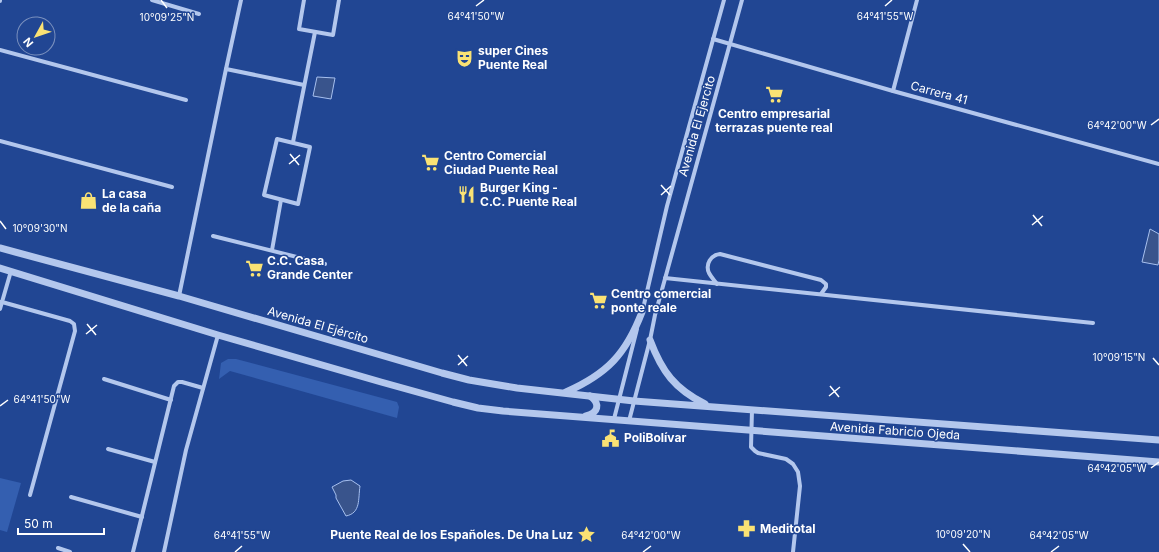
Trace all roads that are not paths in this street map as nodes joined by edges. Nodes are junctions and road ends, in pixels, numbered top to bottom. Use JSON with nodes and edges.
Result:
{"nodes":[{"id":1,"x":152,"y":0,"type":"edge"},
{"id":2,"x":242,"y":0,"type":"edge"},
{"id":3,"x":304,"y":0,"type":"edge"},
{"id":4,"x":339,"y":0,"type":"edge"},
{"id":5,"x":722,"y":0,"type":"edge"},
{"id":6,"x":742,"y":0,"type":"edge"},
{"id":7,"x":917,"y":0,"type":"edge"},
{"id":8,"x":199,"y":14,"type":"dead end"},
{"id":9,"x":315,"y":32,"type":"junction"},
{"id":10,"x":713,"y":39,"type":"junction"},
{"id":11,"x":730,"y":44,"type":"junction"},
{"id":12,"x":0,"y":50,"type":"edge"},
{"id":13,"x":226,"y":69,"type":"junction"},
{"id":14,"x":304,"y":85,"type":"junction"},
{"id":15,"x":893,"y":91,"type":"junction"},
{"id":16,"x":186,"y":100,"type":"dead end"},
{"id":17,"x":0,"y":141,"type":"edge"},
{"id":18,"x":293,"y":142,"type":"junction"},
{"id":19,"x":1159,"y":164,"type":"edge"},
{"id":20,"x":172,"y":187,"type":"dead end"},
{"id":21,"x":281,"y":200,"type":"junction"},
{"id":22,"x":213,"y":236,"type":"dead end"},
{"id":23,"x":0,"y":248,"type":"edge"},
{"id":24,"x":272,"y":250,"type":"junction"},
{"id":25,"x":325,"y":264,"type":"dead end"},
{"id":26,"x":0,"y":268,"type":"edge"},
{"id":27,"x":11,"y":271,"type":"junction"},
{"id":28,"x":665,"y":278,"type":"junction"},
{"id":29,"x":717,"y":284,"type":"junction"},
{"id":30,"x":821,"y":294,"type":"junction"},
{"id":31,"x":179,"y":296,"type":"junction"},
{"id":32,"x":1,"y":302,"type":"edge"},
{"id":33,"x":0,"y":309,"type":"edge"},
{"id":34,"x":642,"y":312,"type":"junction"},
{"id":35,"x":1093,"y":323,"type":"dead end"},
{"id":36,"x":218,"y":335,"type":"junction"},
{"id":37,"x":650,"y":340,"type":"junction"},
{"id":38,"x":104,"y":379,"type":"dead end"},
{"id":39,"x":203,"y":388,"type":"junction"},
{"id":40,"x":566,"y":392,"type":"junction"},
{"id":41,"x":590,"y":396,"type":"junction"},
{"id":42,"x":620,"y":399,"type":"junction"},
{"id":43,"x":171,"y":400,"type":"junction"},
{"id":44,"x":634,"y":401,"type":"junction"},
{"id":45,"x":709,"y":406,"type":"junction"},
{"id":46,"x":752,"y":410,"type":"junction"},
{"id":47,"x":583,"y":416,"type":"junction"},
{"id":48,"x":614,"y":419,"type":"junction"},
{"id":49,"x":629,"y":421,"type":"junction"},
{"id":50,"x":751,"y":430,"type":"junction"},
{"id":51,"x":1159,"y":440,"type":"edge"},
{"id":52,"x":108,"y":449,"type":"dead end"},
{"id":53,"x":155,"y":462,"type":"junction"},
{"id":54,"x":1159,"y":462,"type":"edge"},
{"id":55,"x":30,"y":495,"type":"dead end"},
{"id":56,"x":71,"y":498,"type":"dead end"},
{"id":57,"x":142,"y":517,"type":"junction"},
{"id":58,"x":58,"y":548,"type":"dead end"},
{"id":59,"x":70,"y":552,"type":"edge"},
{"id":60,"x":133,"y":552,"type":"edge"},
{"id":61,"x":164,"y":552,"type":"edge"},
{"id":62,"x":793,"y":552,"type":"edge"}],
"edges":[{"from":1,"to":8,"type":"street"},
{"from":2,"to":13,"type":"street"},
{"from":3,"to":9,"type":"street"},
{"from":4,"to":9,"type":"street"},
{"from":5,"to":10,"type":"street","name":"Avenida El Ejercito"},
{"from":6,"to":11,"type":"street","name":"Avenida El Ejercito"},
{"from":7,"to":15,"type":"street"},
{"from":9,"to":14,"type":"street"},
{"from":10,"to":11,"type":"street","name":"Carrera 41"},
{"from":10,"to":34,"type":"street","name":"Avenida El Ejercito"},
{"from":11,"to":15,"type":"street","name":"Carrera 41"},
{"from":11,"to":28,"type":"street","name":"Avenida El Ejercito"},
{"from":12,"to":16,"type":"street"},
{"from":13,"to":14,"type":"street"},
{"from":13,"to":31,"type":"street"},
{"from":14,"to":18,"type":"street"},
{"from":15,"to":19,"type":"street","name":"Carrera 41"},
{"from":17,"to":20,"type":"street"},
{"from":18,"to":21,"type":"street"},
{"from":18,"to":21,"type":"street"},
{"from":21,"to":24,"type":"street"},
{"from":22,"to":24,"type":"street"},
{"from":23,"to":31,"type":"street","name":"Avenida El Ejército"},
{"from":24,"to":25,"type":"street"},
{"from":26,"to":27,"type":"street"},
{"from":27,"to":32,"type":"street"},
{"from":27,"to":36,"type":"street"},
{"from":28,"to":29,"type":"street"},
{"from":28,"to":37,"type":"street","name":"Avenida El Ejercito"},
{"from":29,"to":30,"type":"street"},
{"from":29,"to":30,"type":"street"},
{"from":30,"to":35,"type":"street"},
{"from":31,"to":40,"type":"street","name":"Avenida El Ejército"},
{"from":32,"to":33,"type":"street"},
{"from":32,"to":55,"type":"street"},
{"from":34,"to":40,"type":"street"},
{"from":34,"to":42,"type":"street","name":"Avenida El Ejercito"},
{"from":36,"to":39,"type":"street"},
{"from":36,"to":47,"type":"street"},
{"from":37,"to":44,"type":"street","name":"Avenida El Ejercito"},
{"from":37,"to":45,"type":"street"},
{"from":38,"to":43,"type":"street"},
{"from":39,"to":43,"type":"street"},
{"from":39,"to":61,"type":"street"},
{"from":40,"to":41,"type":"street","name":"Avenida El Ejército"},
{"from":41,"to":42,"type":"street","name":"Avenida El Ejército"},
{"from":41,"to":47,"type":"street"},
{"from":42,"to":44,"type":"street","name":"Avenida El Ejército"},
{"from":42,"to":48,"type":"street","name":"Avenida El Ejercito"},
{"from":43,"to":53,"type":"street"},
{"from":44,"to":45,"type":"street","name":"Avenida Fabricio Ojeda"},
{"from":44,"to":49,"type":"street","name":"Avenida El Ejercito"},
{"from":45,"to":46,"type":"street","name":"Avenida Fabricio Ojeda"},
{"from":46,"to":50,"type":"street"},
{"from":46,"to":51,"type":"street","name":"Avenida Fabricio Ojeda"},
{"from":47,"to":48,"type":"street"},
{"from":48,"to":49,"type":"street"},
{"from":49,"to":50,"type":"street","name":"Avenida Fabricio Ojeda"},
{"from":50,"to":54,"type":"street","name":"Avenida Fabricio Ojeda"},
{"from":50,"to":62,"type":"street"},
{"from":52,"to":53,"type":"street"},
{"from":53,"to":57,"type":"street"},
{"from":56,"to":57,"type":"street"},
{"from":57,"to":60,"type":"street"},
{"from":58,"to":59,"type":"street"}]}
